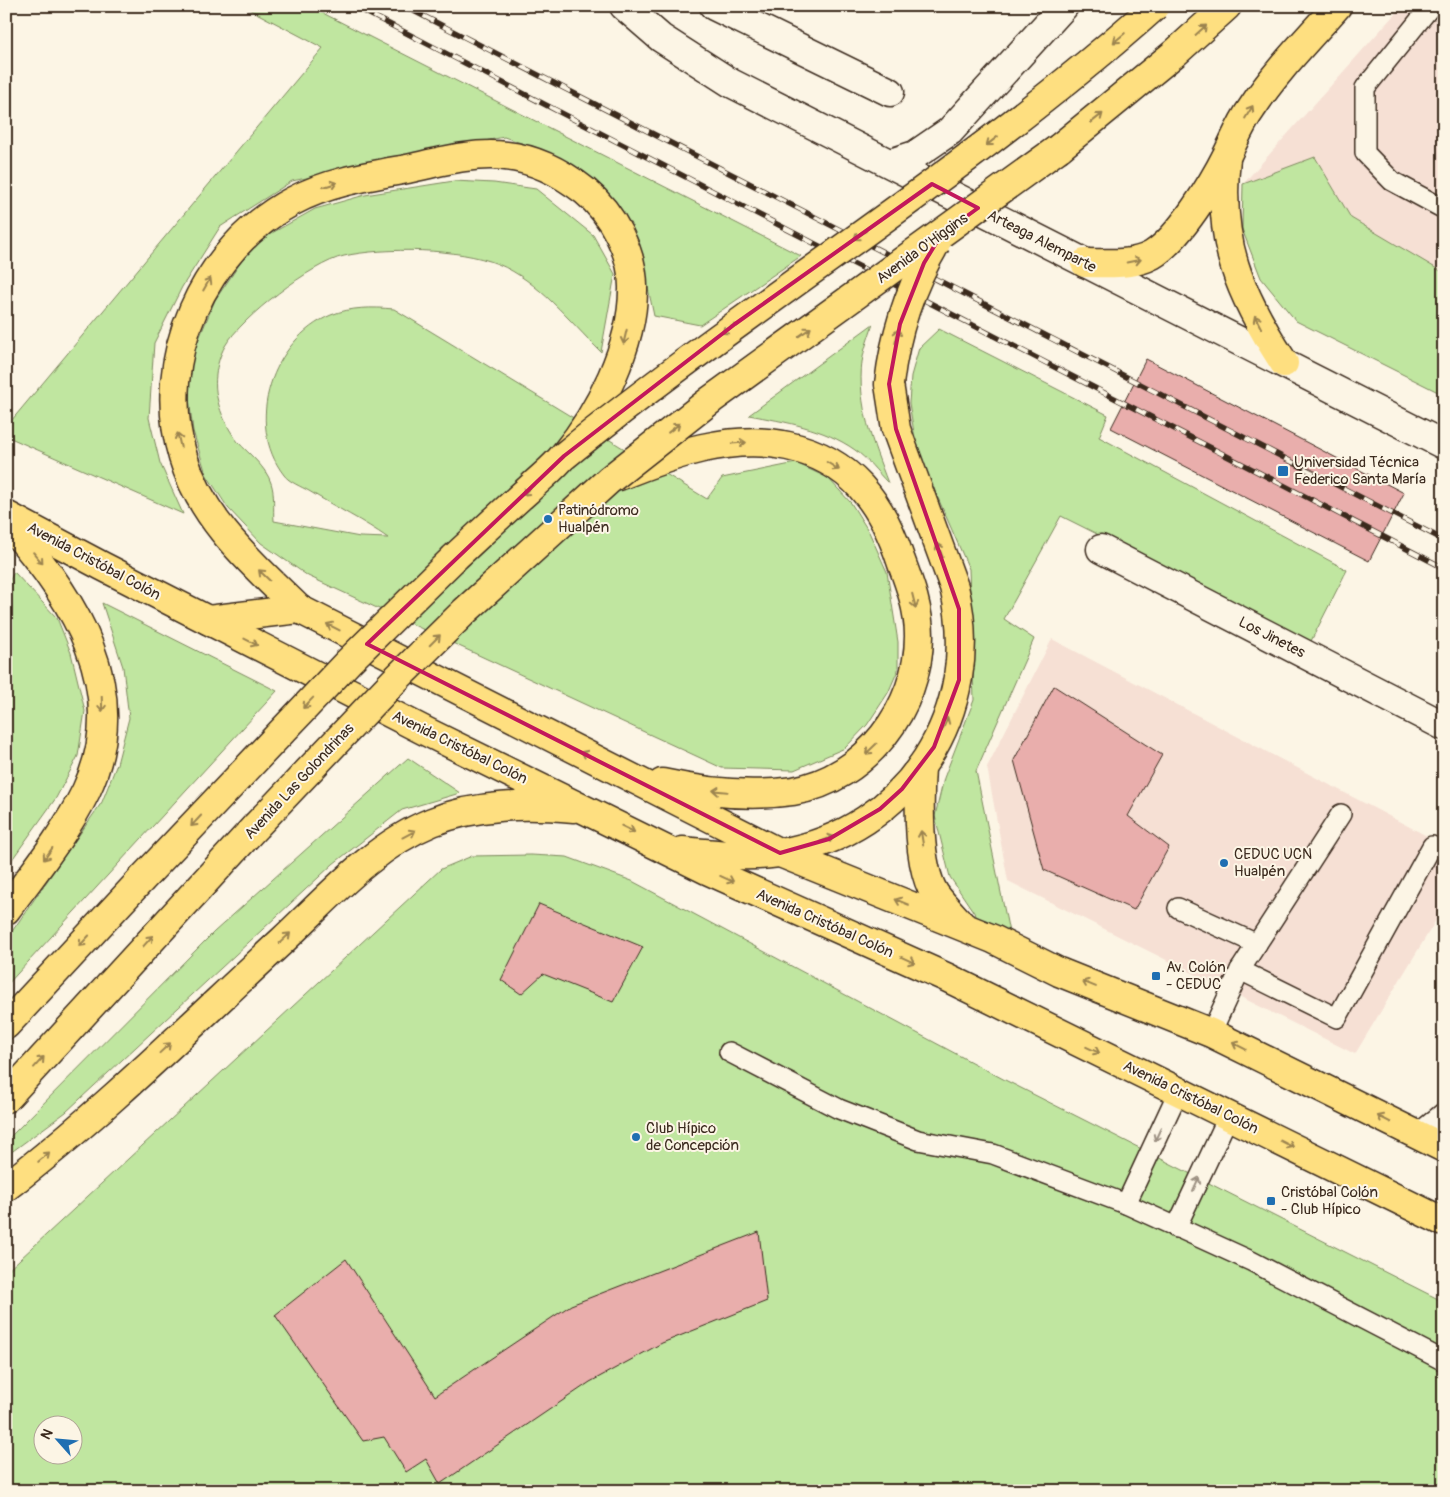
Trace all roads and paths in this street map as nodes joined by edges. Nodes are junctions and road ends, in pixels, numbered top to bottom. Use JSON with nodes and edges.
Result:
{"nodes":[{"id":1,"x":624,"y":6,"type":"edge"},
{"id":2,"x":714,"y":6,"type":"edge"},
{"id":3,"x":1064,"y":6,"type":"edge"},
{"id":4,"x":1155,"y":6,"type":"edge"},
{"id":5,"x":1227,"y":6,"type":"edge"},
{"id":6,"x":1338,"y":6,"type":"edge"},
{"id":7,"x":1431,"y":6,"type":"edge"},
{"id":8,"x":890,"y":92,"type":"dead end"},
{"id":9,"x":1227,"y":156,"type":"junction"},
{"id":10,"x":891,"y":163,"type":"junction"},
{"id":11,"x":1444,"y":209,"type":"edge"},
{"id":12,"x":941,"y":235,"type":"junction"},
{"id":13,"x":1085,"y":263,"type":"junction"},
{"id":14,"x":1284,"y":363,"type":"junction"},
{"id":15,"x":1444,"y":445,"type":"edge"},
{"id":16,"x":564,"y":456,"type":"junction"},
{"id":17,"x":608,"y":480,"type":"junction"},
{"id":18,"x":6,"y":515,"type":"edge"},
{"id":19,"x":6,"y":521,"type":"edge"},
{"id":20,"x":1101,"y":549,"type":"dead end"},
{"id":21,"x":299,"y":610,"type":"junction"},
{"id":22,"x":208,"y":620,"type":"junction"},
{"id":23,"x":1444,"y":726,"type":"edge"},
{"id":24,"x":921,"y":767,"type":"junction"},
{"id":25,"x":632,"y":776,"type":"junction"},
{"id":26,"x":588,"y":809,"type":"junction"},
{"id":27,"x":1341,"y":814,"type":"dead end"},
{"id":28,"x":1432,"y":846,"type":"dead end"},
{"id":29,"x":668,"y":849,"type":"junction"},
{"id":30,"x":780,"y":853,"type":"junction"},
{"id":31,"x":1178,"y":908,"type":"dead end"},
{"id":32,"x":6,"y":910,"type":"edge"},
{"id":33,"x":964,"y":927,"type":"junction"},
{"id":34,"x":1257,"y":944,"type":"junction"},
{"id":35,"x":1240,"y":970,"type":"junction"},
{"id":36,"x":6,"y":1024,"type":"edge"},
{"id":37,"x":1211,"y":1033,"type":"junction"},
{"id":38,"x":729,"y":1052,"type":"dead end"},
{"id":39,"x":1179,"y":1090,"type":"junction"},
{"id":40,"x":6,"y":1098,"type":"edge"},
{"id":41,"x":1444,"y":1112,"type":"edge"},
{"id":42,"x":1229,"y":1115,"type":"junction"},
{"id":43,"x":1416,"y":1135,"type":"junction"},
{"id":44,"x":1444,"y":1148,"type":"edge"},
{"id":45,"x":6,"y":1187,"type":"edge"},
{"id":46,"x":1126,"y":1204,"type":"junction"},
{"id":47,"x":1444,"y":1222,"type":"edge"},
{"id":48,"x":1176,"y":1228,"type":"junction"},
{"id":49,"x":1444,"y":1361,"type":"edge"}],
"edges":[{"from":1,"to":10,"type":"main road","name":"Arteaga Alemparte"},
{"from":2,"to":8,"type":"main road"},
{"from":3,"to":10,"type":"main road"},
{"from":4,"to":16,"type":"main road","one_way":true,"bridge":true},
{"from":12,"to":5,"type":"main road","name":"Avenida O'Higgins","one_way":true,"bridge":true},
{"from":9,"to":6,"type":"main road","one_way":true},
{"from":7,"to":11,"type":"lane"},
{"from":13,"to":9,"type":"main road","one_way":true},
{"from":14,"to":9,"type":"main road","one_way":true},
{"from":10,"to":13,"type":"main road","name":"Arteaga Alemparte"},
{"from":17,"to":12,"type":"main road","name":"Avenida O'Higgins","one_way":true,"bridge":true},
{"from":24,"to":12,"type":"main road","one_way":true,"bridge":true},
{"from":13,"to":14,"type":"main road","name":"Arteaga Alemparte"},
{"from":14,"to":15,"type":"main road","name":"Arteaga Alemparte"},
{"from":21,"to":16,"type":"main road","one_way":true,"bridge":true},
{"from":16,"to":36,"type":"main road","one_way":true,"bridge":true},
{"from":17,"to":25,"type":"main road","one_way":true,"bridge":true},
{"from":40,"to":17,"type":"main road","name":"Avenida Las Golondrinas","one_way":true,"bridge":true},
{"from":18,"to":22,"type":"main road","name":"Avenida Cristóbal Colón"},
{"from":19,"to":32,"type":"main road","one_way":true},
{"from":20,"to":23,"type":"main road","name":"Los Jinetes"},
{"from":21,"to":22,"type":"main road"},
{"from":25,"to":21,"type":"main road","one_way":true},
{"from":22,"to":26,"type":"main road","name":"Avenida Cristóbal Colón","one_way":true},
{"from":30,"to":24,"type":"main road","one_way":true},
{"from":33,"to":24,"type":"main road","one_way":true},
{"from":25,"to":30,"type":"main road"},
{"from":26,"to":29,"type":"main road","name":"Avenida Cristóbal Colón","one_way":true},
{"from":45,"to":26,"type":"main road","one_way":true},
{"from":27,"to":34,"type":"lane"},
{"from":28,"to":35,"type":"lane"},
{"from":29,"to":30,"type":"main road"},
{"from":29,"to":39,"type":"main road","name":"Avenida Cristóbal Colón","one_way":true},
{"from":33,"to":30,"type":"main road","one_way":true},
{"from":31,"to":34,"type":"lane"},
{"from":37,"to":33,"type":"main road","one_way":true},
{"from":34,"to":35,"type":"lane"},
{"from":35,"to":37,"type":"lane"},
{"from":43,"to":37,"type":"main road","one_way":true},
{"from":38,"to":46,"type":"lane"},
{"from":39,"to":42,"type":"main road","name":"Avenida Cristóbal Colón"},
{"from":39,"to":46,"type":"lane","one_way":true},
{"from":41,"to":43,"type":"lane"},
{"from":42,"to":47,"type":"main road","name":"Avenida Cristóbal Colón","one_way":true},
{"from":48,"to":42,"type":"lane","one_way":true},
{"from":43,"to":44,"type":"main road"},
{"from":46,"to":48,"type":"lane"},
{"from":48,"to":49,"type":"lane"}]}
